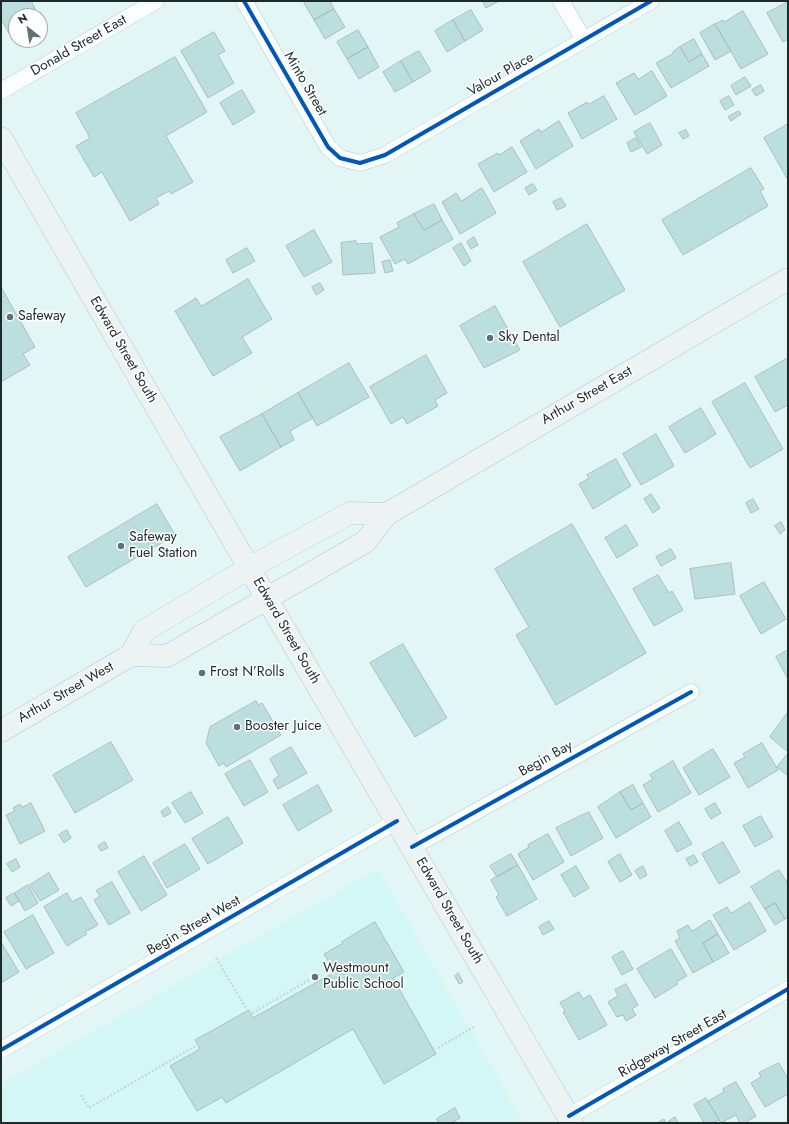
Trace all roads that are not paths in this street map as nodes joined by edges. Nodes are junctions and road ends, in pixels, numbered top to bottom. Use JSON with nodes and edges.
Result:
{"nodes":[{"id":1,"x":156,"y":1,"type":"edge"},
{"id":2,"x":244,"y":1,"type":"edge"},
{"id":3,"x":561,"y":1,"type":"edge"},
{"id":4,"x":651,"y":1,"type":"edge"},
{"id":5,"x":584,"y":40,"type":"junction"},
{"id":6,"x":1,"y":91,"type":"edge"},
{"id":7,"x":1,"y":138,"type":"edge"},
{"id":8,"x":360,"y":163,"type":"joint"},
{"id":9,"x":788,"y":278,"type":"edge"},
{"id":10,"x":387,"y":514,"type":"junction"},
{"id":11,"x":249,"y":568,"type":"junction"},
{"id":12,"x":267,"y":599,"type":"junction"},
{"id":13,"x":131,"y":655,"type":"junction"},
{"id":14,"x":691,"y":692,"type":"dead end"},
{"id":15,"x":1,"y":731,"type":"edge"},
{"id":16,"x":397,"y":821,"type":"junction"},
{"id":17,"x":412,"y":847,"type":"junction"},
{"id":18,"x":788,"y":989,"type":"edge"},
{"id":19,"x":1,"y":1050,"type":"edge"},
{"id":20,"x":571,"y":1120,"type":"edge"}],
"edges":[{"from":1,"to":6,"type":"street","name":"Donald Street East"},
{"from":2,"to":8,"type":"street","name":"Minto Street"},
{"from":3,"to":5,"type":"street"},
{"from":4,"to":5,"type":"street","name":"Valour Place"},
{"from":5,"to":8,"type":"street","name":"Valour Place"},
{"from":7,"to":11,"type":"main road","name":"Edward Street South"},
{"from":9,"to":10,"type":"main road","name":"Arthur Street East"},
{"from":10,"to":11,"type":"main road"},
{"from":10,"to":12,"type":"main road","name":"Arthur Street East"},
{"from":11,"to":12,"type":"main road","name":"Edward Street South"},
{"from":11,"to":13,"type":"main road"},
{"from":12,"to":13,"type":"main road"},
{"from":12,"to":16,"type":"main road","name":"Edward Street South"},
{"from":13,"to":15,"type":"main road","name":"Arthur Street West"},
{"from":14,"to":17,"type":"street","name":"Begin Bay"},
{"from":16,"to":17,"type":"main road","name":"Edward Street South"},
{"from":16,"to":19,"type":"street","name":"Begin Street West"},
{"from":17,"to":20,"type":"main road","name":"Edward Street South"},
{"from":18,"to":20,"type":"street","name":"Ridgeway Street East"}]}
